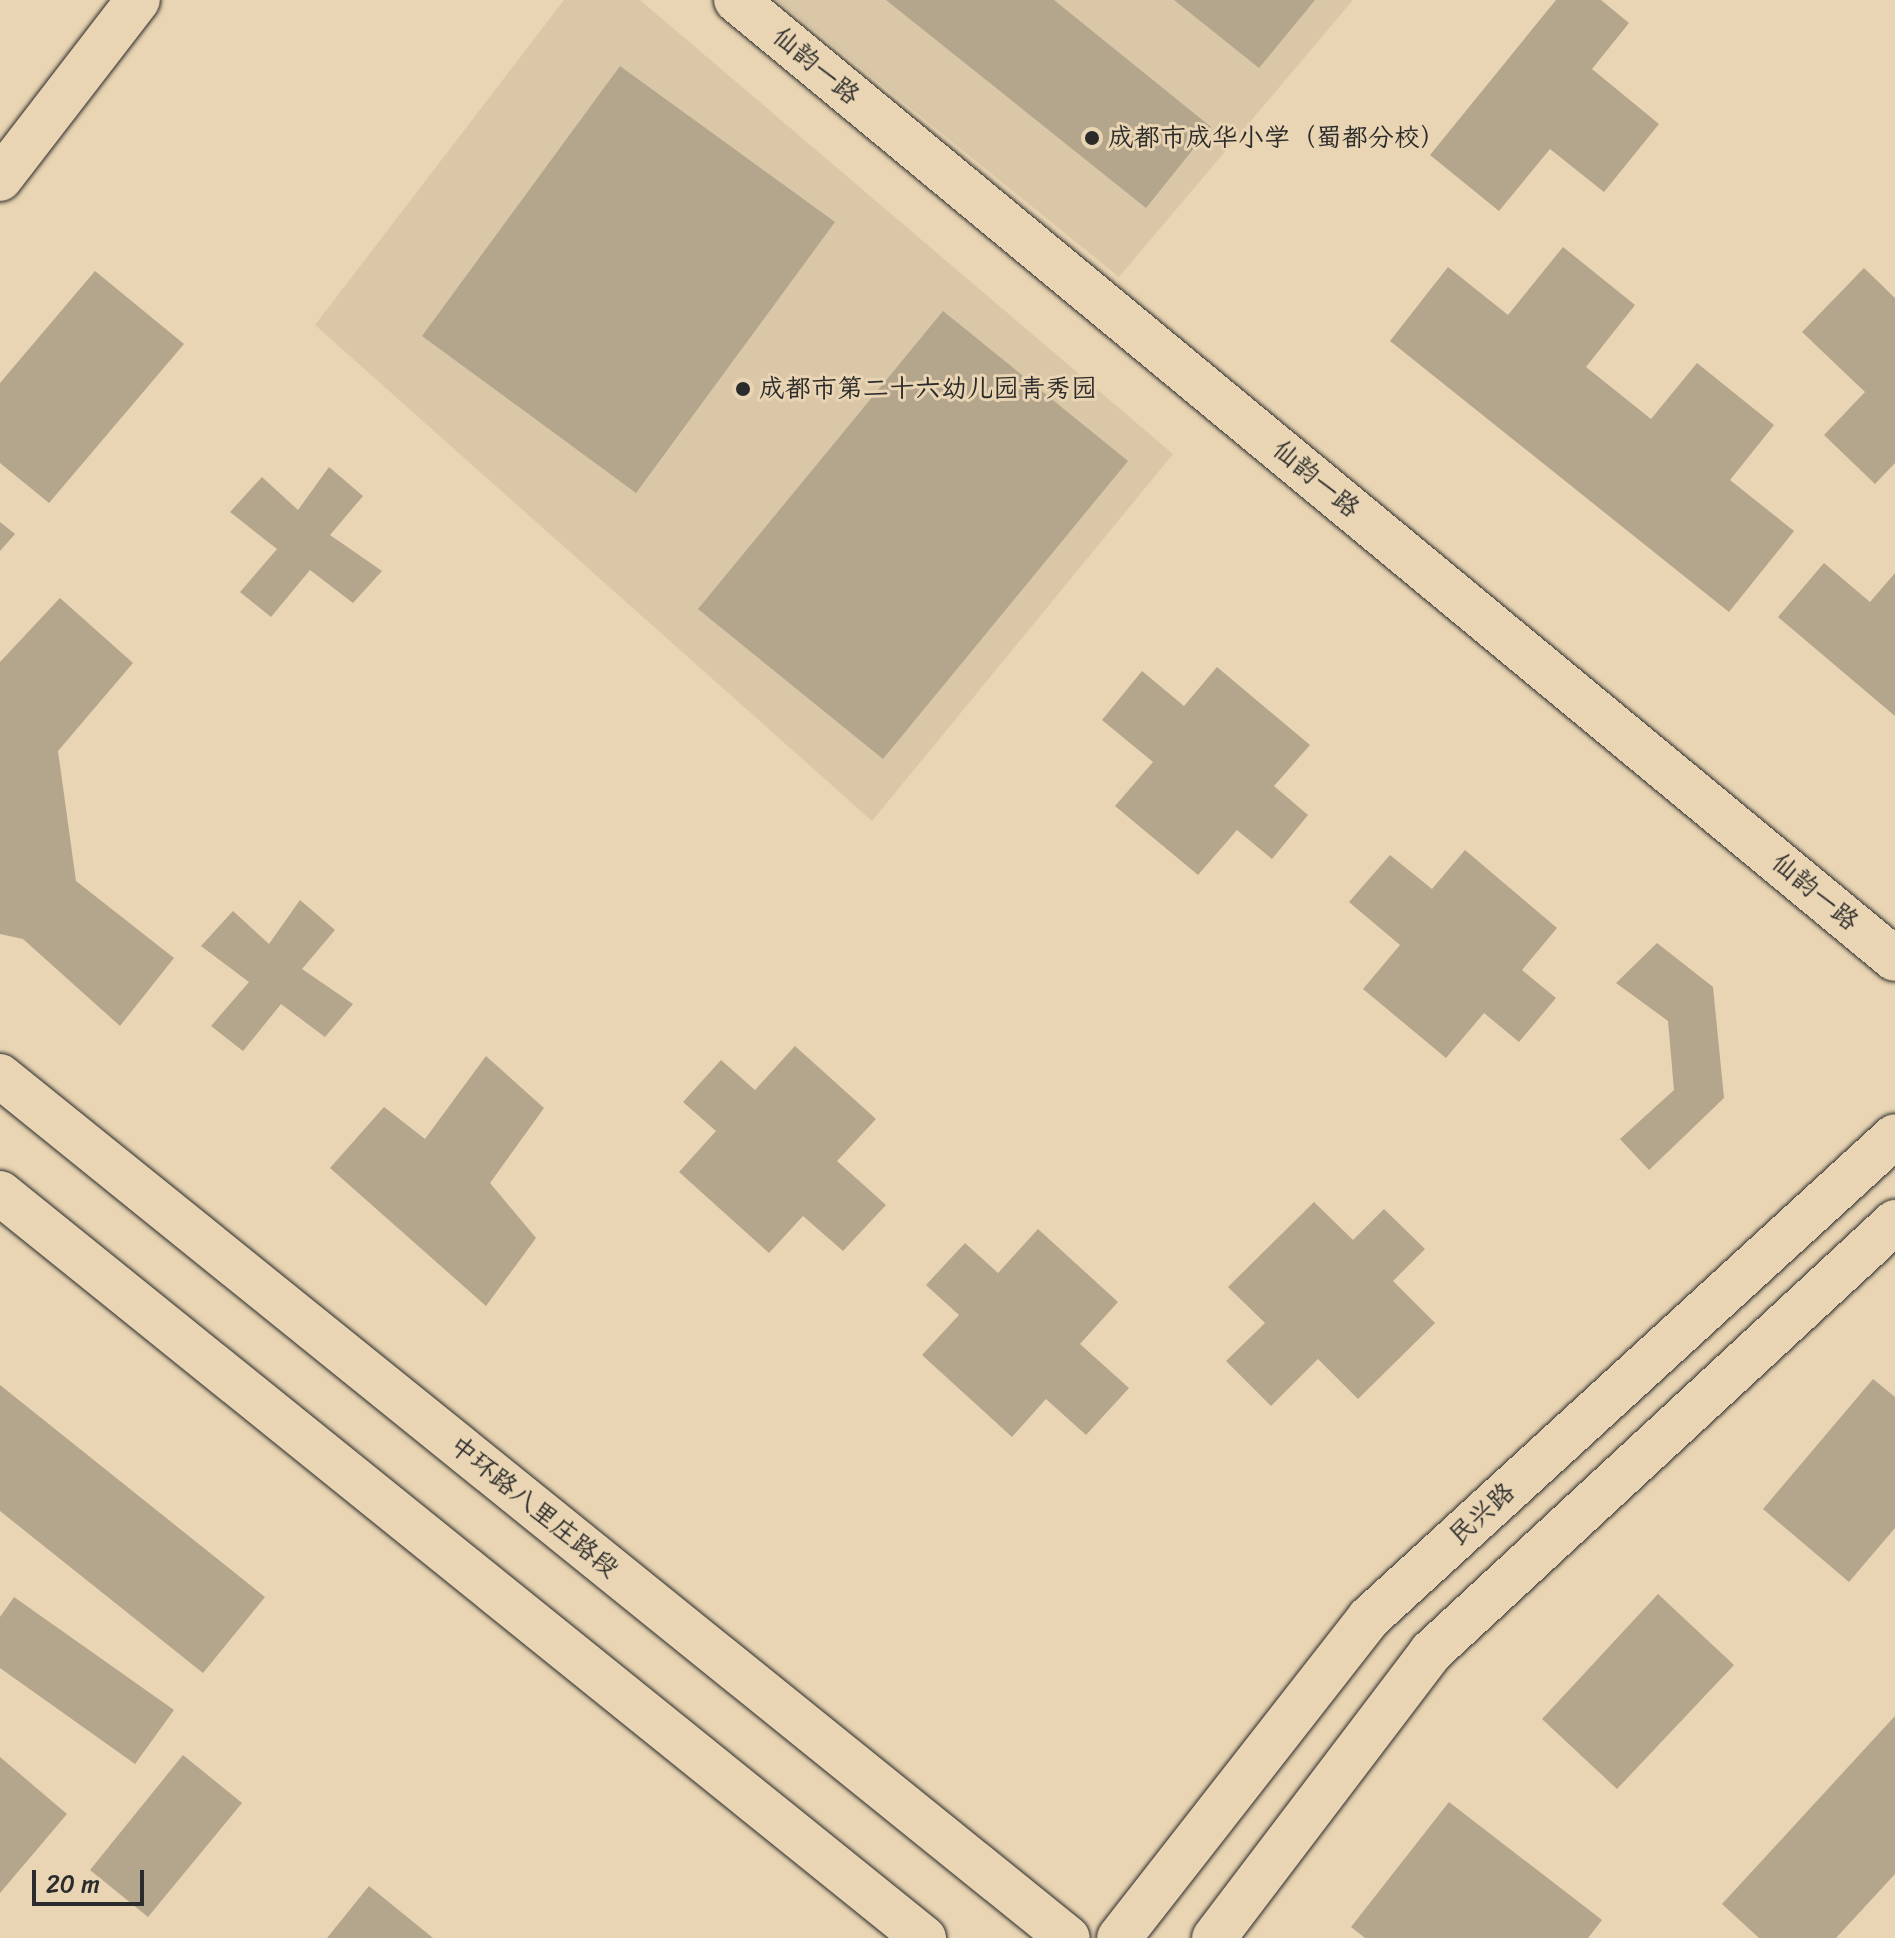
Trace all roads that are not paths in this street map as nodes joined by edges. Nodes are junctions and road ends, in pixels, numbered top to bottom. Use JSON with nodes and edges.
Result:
{"nodes":[{"id":1,"x":138,"y":0,"type":"edge"},
{"id":2,"x":736,"y":0,"type":"edge"},
{"id":3,"x":0,"y":179,"type":"edge"},
{"id":4,"x":1895,"y":959,"type":"edge"},
{"id":5,"x":0,"y":1076,"type":"edge"},
{"id":6,"x":1895,"y":1136,"type":"edge"},
{"id":7,"x":0,"y":1193,"type":"edge"},
{"id":8,"x":1895,"y":1222,"type":"edge"},
{"id":9,"x":924,"y":1938,"type":"edge"},
{"id":10,"x":1068,"y":1938,"type":"edge"},
{"id":11,"x":1119,"y":1938,"type":"edge"},
{"id":12,"x":1214,"y":1938,"type":"edge"}],
"edges":[{"from":1,"to":3,"type":"street"},
{"from":2,"to":4,"type":"street","name":"仙韵一路"},
{"from":5,"to":10,"type":"street","name":"中环路八里庄路段"},
{"from":6,"to":11,"type":"street","name":"民兴路"},
{"from":7,"to":9,"type":"street"},
{"from":8,"to":12,"type":"street"}]}
